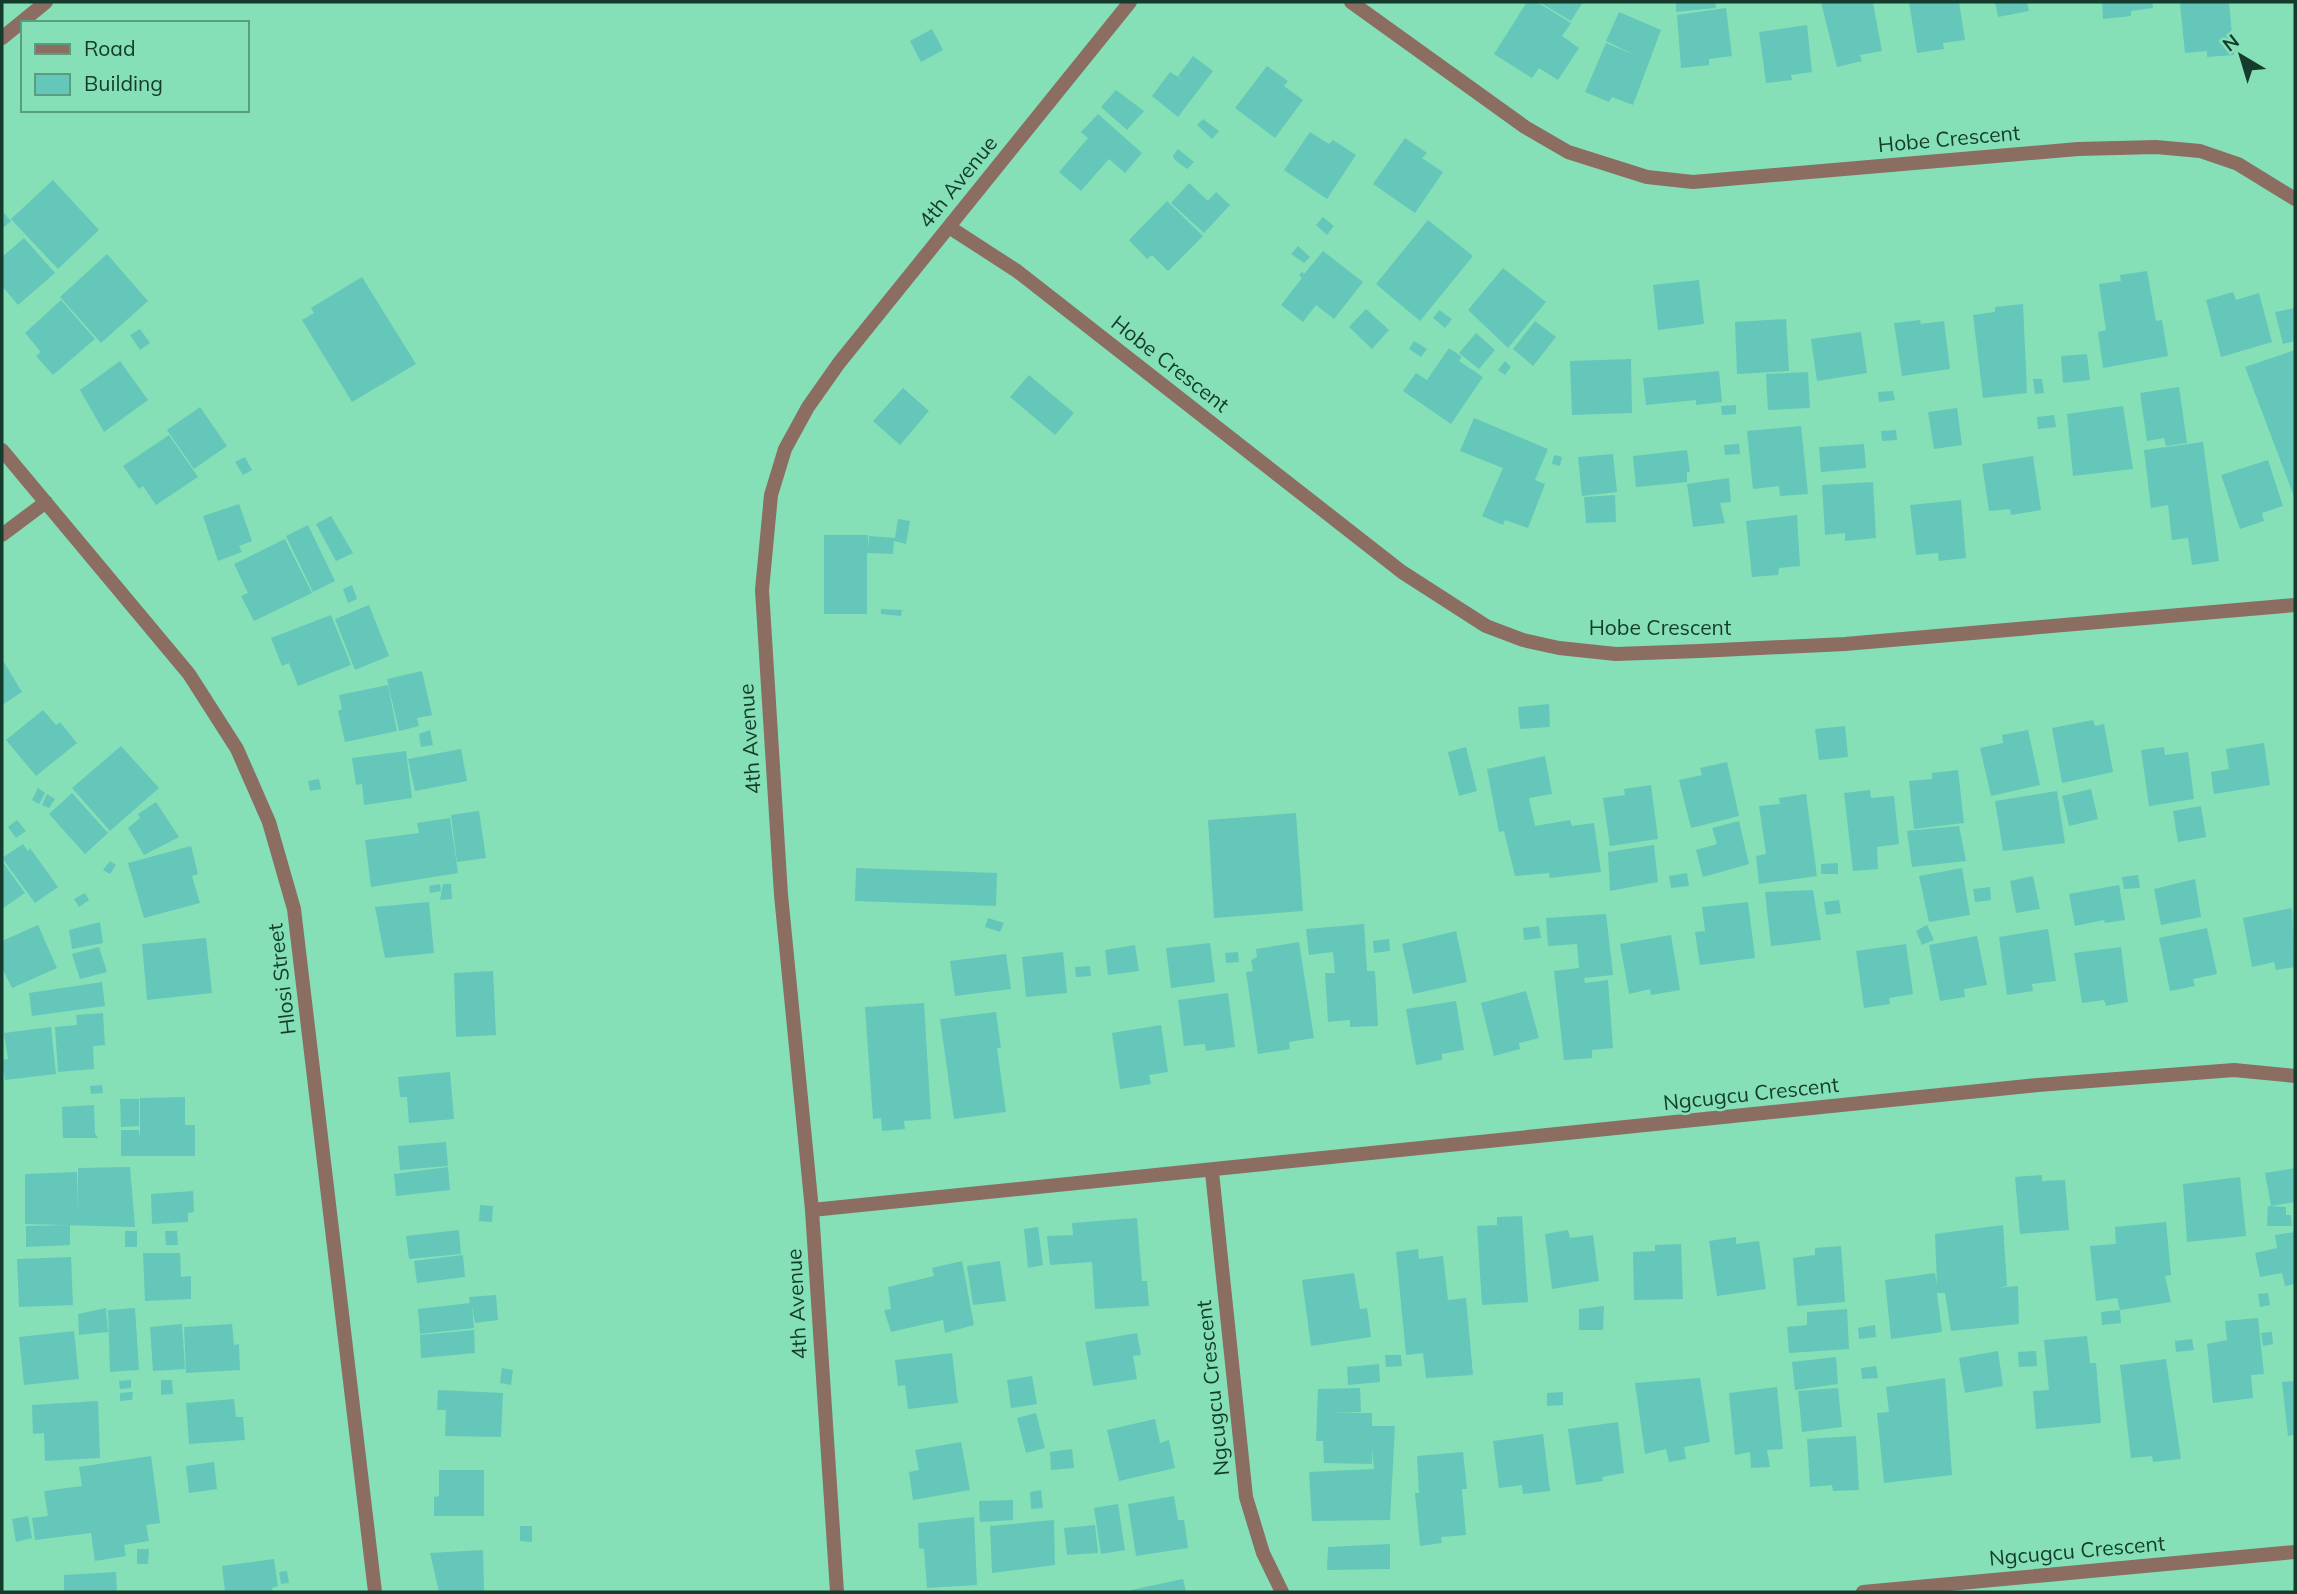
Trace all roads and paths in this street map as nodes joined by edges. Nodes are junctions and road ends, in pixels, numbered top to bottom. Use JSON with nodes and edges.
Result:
{"nodes":[{"id":1,"x":46,"y":2,"type":"edge"},
{"id":2,"x":1130,"y":2,"type":"edge"},
{"id":3,"x":1352,"y":2,"type":"edge"},
{"id":4,"x":23,"y":21,"type":"edge"},
{"id":5,"x":21,"y":22,"type":"edge"},
{"id":6,"x":2,"y":38,"type":"edge"},
{"id":7,"x":2295,"y":199,"type":"edge"},
{"id":8,"x":949,"y":227,"type":"junction"},
{"id":9,"x":2,"y":450,"type":"edge"},
{"id":10,"x":46,"y":502,"type":"junction"},
{"id":11,"x":2,"y":535,"type":"edge"},
{"id":12,"x":2295,"y":604,"type":"edge"},
{"id":13,"x":2295,"y":1076,"type":"edge"},
{"id":14,"x":1212,"y":1172,"type":"junction"},
{"id":15,"x":812,"y":1210,"type":"junction"},
{"id":16,"x":2295,"y":1552,"type":"edge"},
{"id":17,"x":375,"y":1592,"type":"edge"},
{"id":18,"x":837,"y":1592,"type":"edge"},
{"id":19,"x":1282,"y":1592,"type":"edge"},
{"id":20,"x":1863,"y":1592,"type":"edge"}],
"edges":[{"from":1,"to":4,"type":"street"},
{"from":2,"to":8,"type":"street","name":"4th Avenue"},
{"from":3,"to":7,"type":"street","name":"Hobe Crescent"},
{"from":5,"to":6,"type":"street"},
{"from":8,"to":12,"type":"street","name":"Hobe Crescent"},
{"from":8,"to":15,"type":"street","name":"4th Avenue"},
{"from":9,"to":10,"type":"street","name":"Hlosi Street"},
{"from":10,"to":11,"type":"street"},
{"from":10,"to":17,"type":"street","name":"Hlosi Street"},
{"from":13,"to":14,"type":"street","name":"Ngcugcu Crescent"},
{"from":14,"to":15,"type":"street","name":"Ngcugcu Crescent"},
{"from":14,"to":19,"type":"street","name":"Ngcugcu Crescent"},
{"from":15,"to":18,"type":"street","name":"4th Avenue"},
{"from":16,"to":20,"type":"street","name":"Ngcugcu Crescent"}]}
